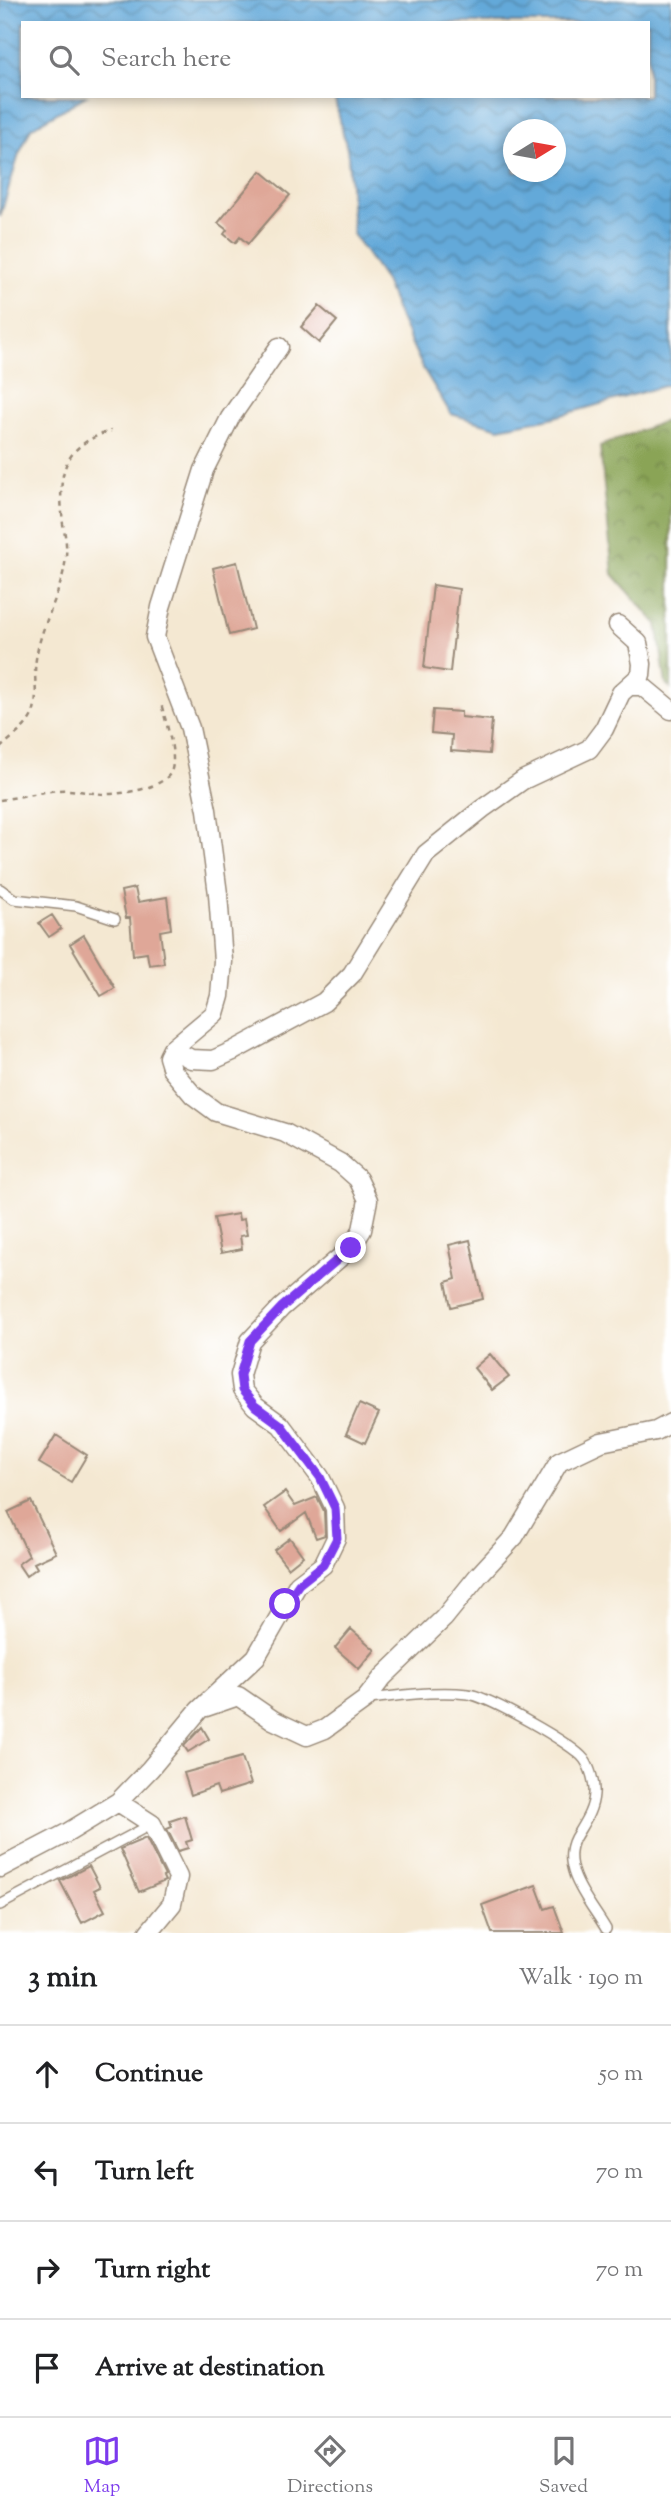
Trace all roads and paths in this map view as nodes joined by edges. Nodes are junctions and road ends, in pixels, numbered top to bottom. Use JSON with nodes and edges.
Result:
{"nodes":[{"id":1,"x":279,"y":347,"type":"dead end"},
{"id":2,"x":111,"y":431,"type":"dead end"},
{"id":3,"x":618,"y":625,"type":"dead end"},
{"id":4,"x":631,"y":686,"type":"junction"},
{"id":5,"x":161,"y":703,"type":"dead end"},
{"id":6,"x":671,"y":710,"type":"edge"},
{"id":7,"x":0,"y":748,"type":"edge"},
{"id":8,"x":0,"y":800,"type":"edge"},
{"id":9,"x":0,"y":890,"type":"edge"},
{"id":10,"x":116,"y":919,"type":"dead end"},
{"id":11,"x":172,"y":1049,"type":"junction"},
{"id":12,"x":671,"y":1423,"type":"edge"},
{"id":13,"x":365,"y":1700,"type":"junction"},
{"id":14,"x":199,"y":1710,"type":"junction"},
{"id":15,"x":118,"y":1802,"type":"junction"},
{"id":16,"x":152,"y":1824,"type":"junction"},
{"id":17,"x":0,"y":1868,"type":"edge"},
{"id":18,"x":0,"y":1905,"type":"edge"},
{"id":19,"x":606,"y":1929,"type":"dead end"},
{"id":20,"x":148,"y":1933,"type":"edge"}],
"edges":[{"from":1,"to":11,"type":"street"},
{"from":2,"to":7,"type":"path"},
{"from":3,"to":4,"type":"street"},
{"from":4,"to":6,"type":"street"},
{"from":4,"to":11,"type":"street"},
{"from":5,"to":8,"type":"path"},
{"from":9,"to":10,"type":"lane"},
{"from":11,"to":14,"type":"street"},
{"from":12,"to":13,"type":"street"},
{"from":13,"to":14,"type":"street"},
{"from":13,"to":19,"type":"lane"},
{"from":14,"to":15,"type":"street"},
{"from":15,"to":16,"type":"street"},
{"from":15,"to":17,"type":"street"},
{"from":16,"to":18,"type":"lane"},
{"from":16,"to":20,"type":"street"}]}
